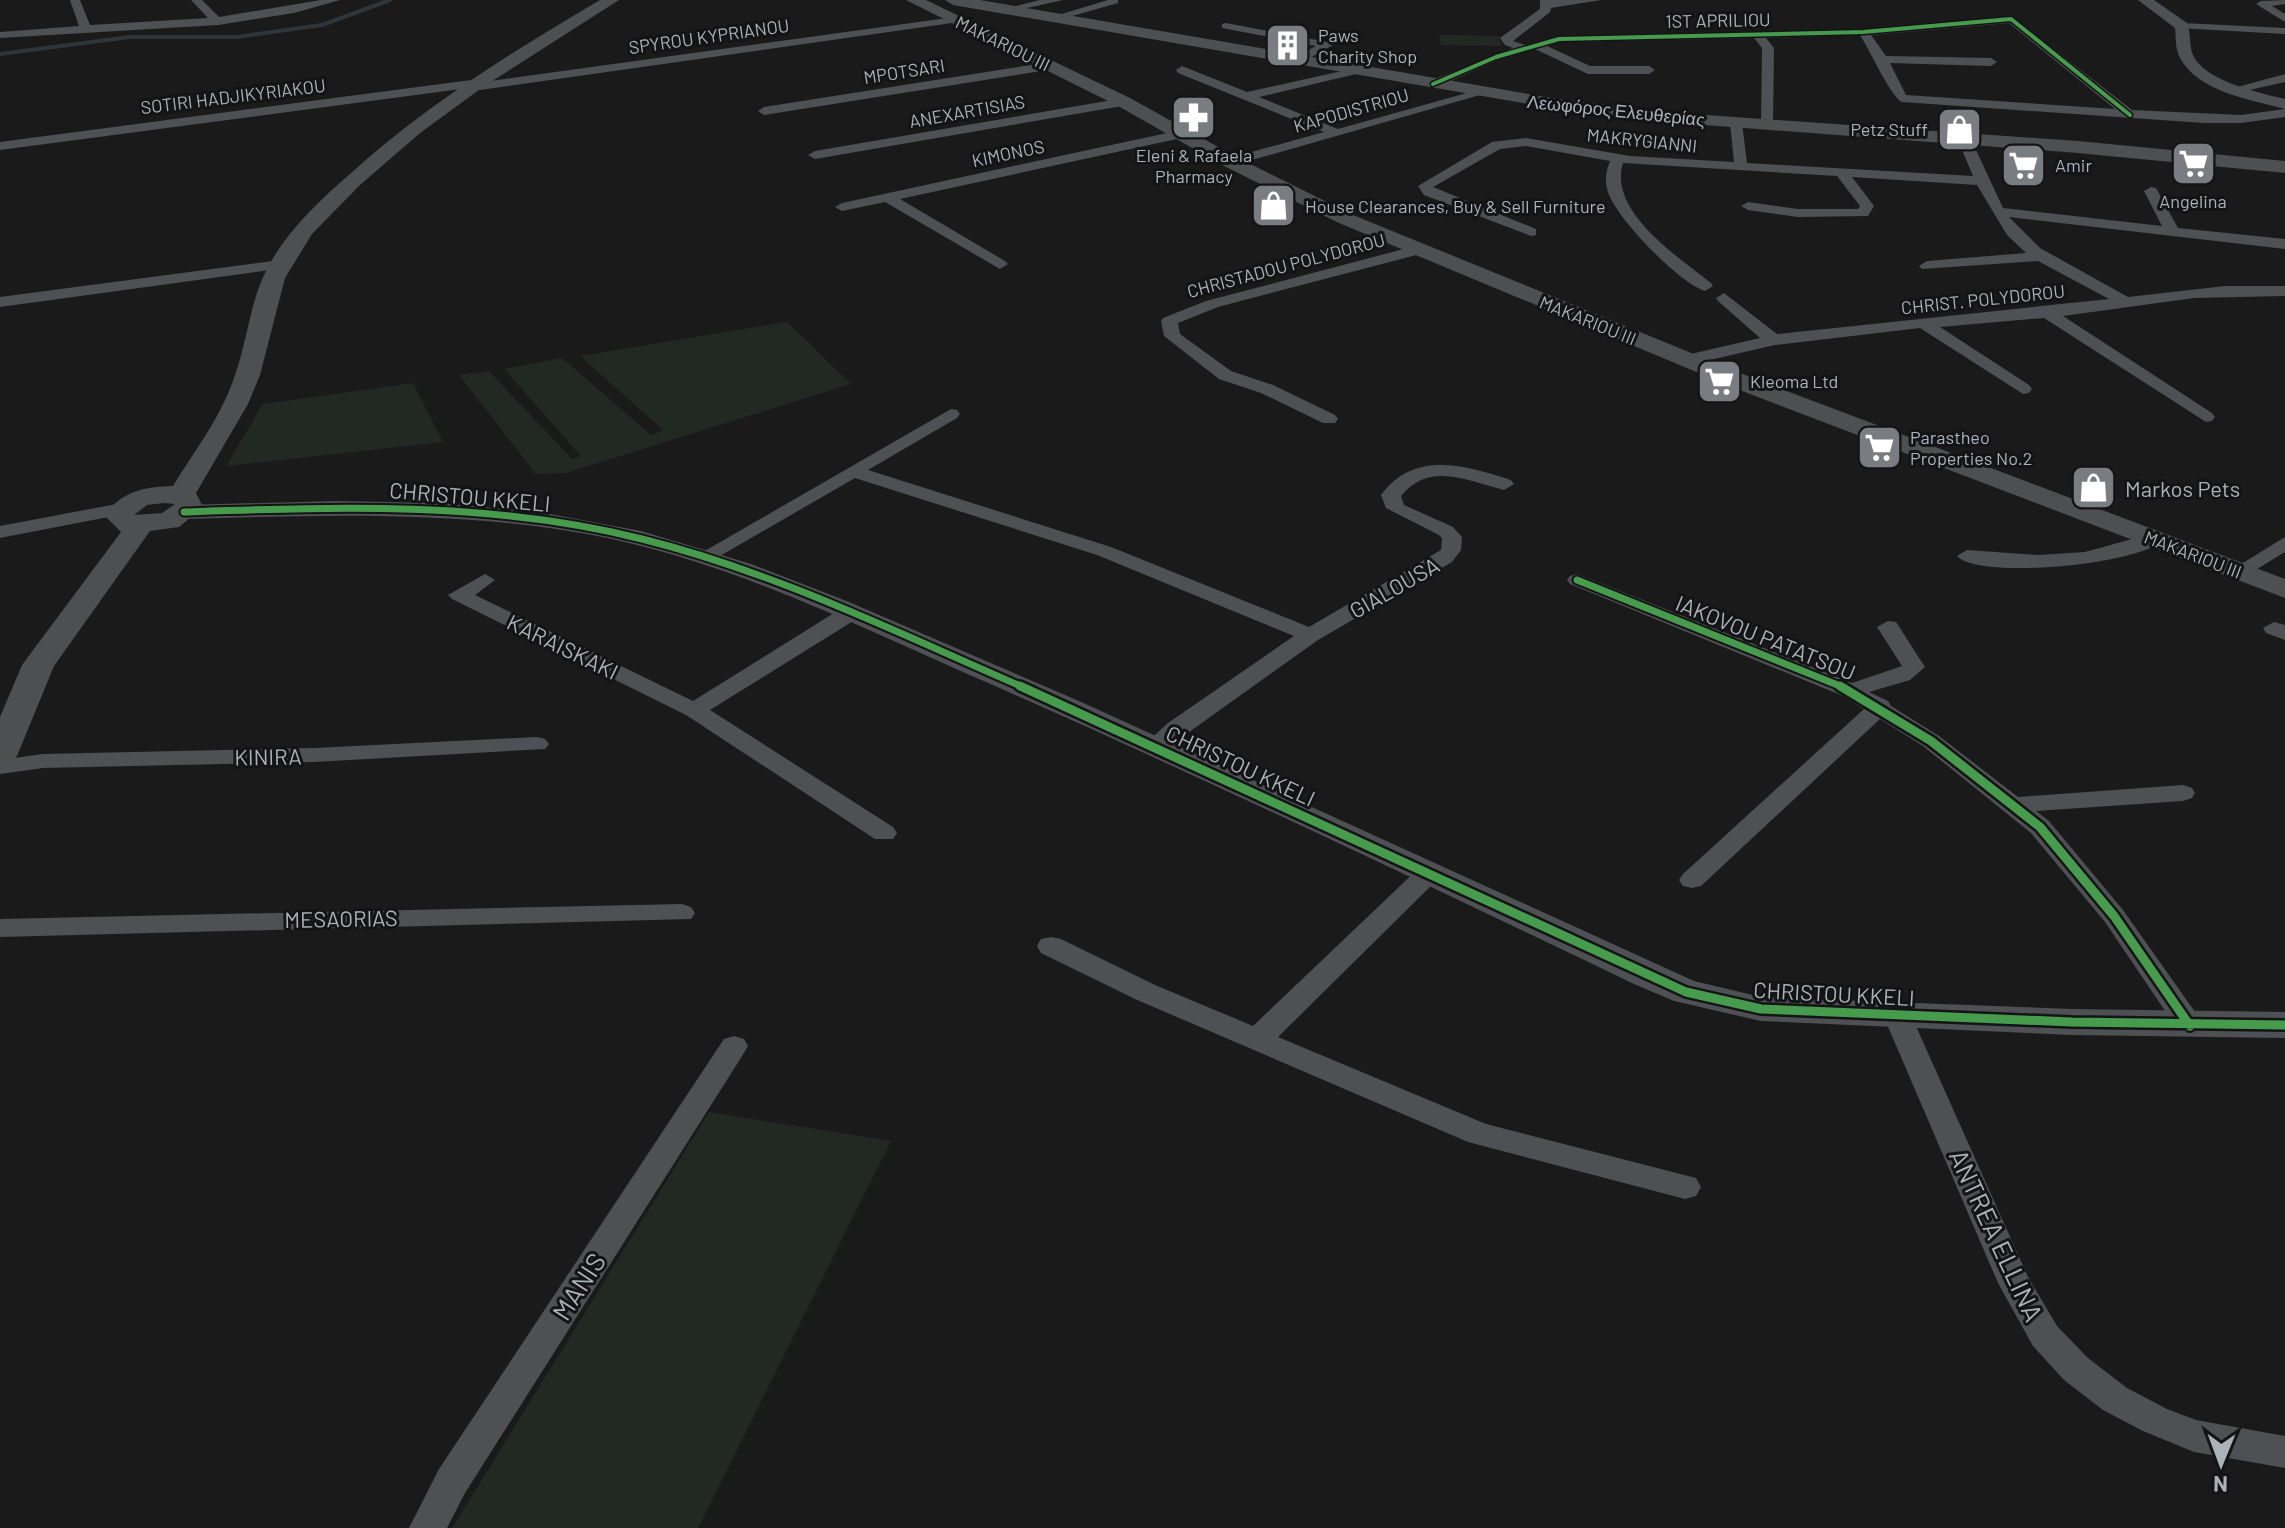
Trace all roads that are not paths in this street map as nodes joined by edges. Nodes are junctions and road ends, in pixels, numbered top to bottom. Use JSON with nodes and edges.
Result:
{"nodes":[{"id":1,"x":75,"y":0,"type":"edge"},
{"id":2,"x":196,"y":0,"type":"edge"},
{"id":3,"x":335,"y":0,"type":"edge"},
{"id":4,"x":611,"y":0,"type":"edge"},
{"id":5,"x":1596,"y":0,"type":"edge"},
{"id":6,"x":2145,"y":0,"type":"edge"},
{"id":7,"x":959,"y":1,"type":"edge"},
{"id":8,"x":1113,"y":1,"type":"edge"},
{"id":9,"x":2285,"y":1,"type":"edge"},
{"id":10,"x":1544,"y":2,"type":"edge"},
{"id":11,"x":923,"y":3,"type":"edge"},
{"id":12,"x":1058,"y":9,"type":"edge"},
{"id":13,"x":2285,"y":19,"type":"edge"},
{"id":14,"x":955,"y":20,"type":"junction"},
{"id":15,"x":218,"y":22,"type":"junction"},
{"id":16,"x":1226,"y":26,"type":"dead end"},
{"id":17,"x":2182,"y":26,"type":"junction"},
{"id":18,"x":85,"y":28,"type":"junction"},
{"id":19,"x":2265,"y":31,"type":"junction"},
{"id":20,"x":2285,"y":31,"type":"edge"},
{"id":21,"x":1863,"y":32,"type":"junction"},
{"id":22,"x":0,"y":35,"type":"edge"},
{"id":23,"x":1758,"y":35,"type":"junction"},
{"id":24,"x":2275,"y":41,"type":"dead end"},
{"id":25,"x":1529,"y":47,"type":"junction"},
{"id":26,"x":1882,"y":59,"type":"junction"},
{"id":27,"x":1299,"y":60,"type":"junction"},
{"id":28,"x":1991,"y":62,"type":"dead end"},
{"id":29,"x":1050,"y":66,"type":"junction"},
{"id":30,"x":1182,"y":70,"type":"dead end"},
{"id":31,"x":1356,"y":70,"type":"junction"},
{"id":32,"x":1649,"y":70,"type":"dead end"},
{"id":33,"x":2285,"y":78,"type":"edge"},
{"id":34,"x":1433,"y":84,"type":"junction"},
{"id":35,"x":469,"y":86,"type":"junction"},
{"id":36,"x":2236,"y":89,"type":"junction"},
{"id":37,"x":1481,"y":93,"type":"junction"},
{"id":38,"x":1246,"y":96,"type":"junction"},
{"id":39,"x":1124,"y":102,"type":"junction"},
{"id":40,"x":2285,"y":104,"type":"edge"},
{"id":41,"x":764,"y":111,"type":"dead end"},
{"id":42,"x":2285,"y":113,"type":"edge"},
{"id":43,"x":2130,"y":115,"type":"junction"},
{"id":44,"x":1736,"y":123,"type":"junction"},
{"id":45,"x":1767,"y":125,"type":"junction"},
{"id":46,"x":1337,"y":133,"type":"junction"},
{"id":47,"x":1181,"y":134,"type":"junction"},
{"id":48,"x":1964,"y":138,"type":"junction"},
{"id":49,"x":0,"y":146,"type":"edge"},
{"id":50,"x":815,"y":155,"type":"dead end"},
{"id":51,"x":1617,"y":159,"type":"junction"},
{"id":52,"x":1231,"y":162,"type":"junction"},
{"id":53,"x":1741,"y":166,"type":"junction"},
{"id":54,"x":2285,"y":167,"type":"edge"},
{"id":55,"x":1841,"y":172,"type":"junction"},
{"id":56,"x":1983,"y":181,"type":"junction"},
{"id":57,"x":2151,"y":191,"type":"dead end"},
{"id":58,"x":887,"y":197,"type":"junction"},
{"id":59,"x":1748,"y":206,"type":"dead end"},
{"id":60,"x":842,"y":207,"type":"dead end"},
{"id":61,"x":1999,"y":212,"type":"junction"},
{"id":62,"x":2171,"y":229,"type":"junction"},
{"id":63,"x":1531,"y":232,"type":"dead end"},
{"id":64,"x":2285,"y":244,"type":"edge"},
{"id":65,"x":1419,"y":250,"type":"junction"},
{"id":66,"x":2043,"y":256,"type":"junction"},
{"id":67,"x":1000,"y":264,"type":"dead end"},
{"id":68,"x":280,"y":265,"type":"junction"},
{"id":69,"x":1927,"y":266,"type":"dead end"},
{"id":70,"x":1705,"y":286,"type":"dead end"},
{"id":71,"x":2283,"y":292,"type":"edge"},
{"id":72,"x":1724,"y":298,"type":"dead end"},
{"id":73,"x":0,"y":302,"type":"edge"},
{"id":74,"x":2128,"y":303,"type":"junction"},
{"id":75,"x":2048,"y":313,"type":"junction"},
{"id":76,"x":1926,"y":325,"type":"junction"},
{"id":77,"x":1773,"y":340,"type":"junction"},
{"id":78,"x":1688,"y":360,"type":"junction"},
{"id":79,"x":2023,"y":389,"type":"dead end"},
{"id":80,"x":951,"y":414,"type":"dead end"},
{"id":81,"x":2206,"y":417,"type":"dead end"},
{"id":82,"x":1329,"y":419,"type":"dead end"},
{"id":83,"x":853,"y":471,"type":"junction"},
{"id":84,"x":1504,"y":484,"type":"dead end"},
{"id":85,"x":155,"y":509,"type":"junction"},
{"id":86,"x":0,"y":532,"type":"edge"},
{"id":87,"x":2154,"y":539,"type":"junction"},
{"id":88,"x":2285,"y":543,"type":"edge"},
{"id":89,"x":706,"y":556,"type":"junction"},
{"id":90,"x":1967,"y":556,"type":"dead end"},
{"id":91,"x":2240,"y":571,"type":"junction"},
{"id":92,"x":485,"y":580,"type":"dead end"},
{"id":93,"x":1577,"y":580,"type":"dead end"},
{"id":94,"x":2285,"y":589,"type":"edge"},
{"id":95,"x":850,"y":613,"type":"junction"},
{"id":96,"x":1888,"y":627,"type":"dead end"},
{"id":97,"x":1310,"y":635,"type":"junction"},
{"id":98,"x":1851,"y":691,"type":"junction"},
{"id":99,"x":1880,"y":706,"type":"junction"},
{"id":100,"x":694,"y":710,"type":"junction"},
{"id":101,"x":537,"y":744,"type":"dead end"},
{"id":102,"x":1156,"y":745,"type":"junction"},
{"id":103,"x":0,"y":756,"type":"edge"},
{"id":104,"x":0,"y":767,"type":"edge"},
{"id":105,"x":2183,"y":793,"type":"dead end"},
{"id":106,"x":2015,"y":805,"type":"junction"},
{"id":107,"x":884,"y":833,"type":"dead end"},
{"id":108,"x":1429,"y":873,"type":"junction"},
{"id":109,"x":1692,"y":880,"type":"dead end"},
{"id":110,"x":682,"y":913,"type":"dead end"},
{"id":111,"x":0,"y":928,"type":"edge"},
{"id":112,"x":1051,"y":946,"type":"dead end"},
{"id":113,"x":1897,"y":1015,"type":"junction"},
{"id":114,"x":2285,"y":1025,"type":"edge"},
{"id":115,"x":2190,"y":1026,"type":"junction"},
{"id":116,"x":1258,"y":1039,"type":"junction"},
{"id":117,"x":734,"y":1046,"type":"dead end"},
{"id":118,"x":1685,"y":1187,"type":"dead end"},
{"id":119,"x":2285,"y":1452,"type":"edge"},
{"id":120,"x":428,"y":1528,"type":"edge"}],
"edges":[{"from":1,"to":18,"type":"street"},
{"from":2,"to":15,"type":"street"},
{"from":3,"to":15,"type":"street"},
{"from":4,"to":35,"type":"main road"},
{"from":5,"to":10,"type":"street"},
{"from":6,"to":17,"type":"street"},
{"from":7,"to":11,"type":"main road","name":"Λεωφόρος Ελευθερίας"},
{"from":7,"to":12,"type":"main road","name":"Λεωφόρος Ελευθερίας"},
{"from":8,"to":12,"type":"street"},
{"from":9,"to":13,"type":"street"},
{"from":10,"to":25,"type":"street"},
{"from":11,"to":14,"type":"main road","name":"MAKARIOU III"},
{"from":12,"to":27,"type":"main road","name":"Λεωφόρος Ελευθερίας"},
{"from":14,"to":29,"type":"main road","name":"MAKARIOU III"},
{"from":14,"to":35,"type":"street","name":"SPYROU KYPRIANOU"},
{"from":15,"to":18,"type":"street"},
{"from":16,"to":27,"type":"street"},
{"from":17,"to":19,"type":"street"},
{"from":17,"to":36,"type":"street"},
{"from":18,"to":22,"type":"street"},
{"from":19,"to":20,"type":"street"},
{"from":19,"to":24,"type":"street"},
{"from":21,"to":23,"type":"street","name":"1ST APRILIOU"},
{"from":21,"to":26,"type":"street"},
{"from":21,"to":43,"type":"street","name":"1ST APRILIOU"},
{"from":23,"to":25,"type":"street","name":"1ST APRILIOU"},
{"from":23,"to":45,"type":"street"},
{"from":25,"to":32,"type":"street"},
{"from":25,"to":34,"type":"street","name":"1ST APRILIOU"},
{"from":26,"to":28,"type":"street"},
{"from":26,"to":43,"type":"street"},
{"from":27,"to":31,"type":"main road","name":"Λεωφόρος Ελευθερίας"},
{"from":29,"to":39,"type":"main road","name":"MAKARIOU III"},
{"from":29,"to":41,"type":"street","name":"MPOTSARI"},
{"from":30,"to":38,"type":"street"},
{"from":31,"to":34,"type":"main road","name":"Λεωφόρος Ελευθερίας"},
{"from":31,"to":38,"type":"street"},
{"from":33,"to":36,"type":"street"},
{"from":34,"to":37,"type":"main road","name":"Λεωφόρος Ελευθερίας"},
{"from":35,"to":49,"type":"street","name":"SOTIRI HADJIKYRIAKOU"},
{"from":35,"to":68,"type":"main road"},
{"from":36,"to":40,"type":"street"},
{"from":37,"to":44,"type":"main road","name":"Λεωφόρος Ελευθερίας"},
{"from":37,"to":46,"type":"street","name":"KAPODISTRIOU"},
{"from":38,"to":46,"type":"street"},
{"from":39,"to":47,"type":"main road","name":"MAKARIOU III"},
{"from":39,"to":50,"type":"street","name":"ANEXARTISIAS"},
{"from":42,"to":43,"type":"street"},
{"from":44,"to":45,"type":"main road","name":"Λεωφόρος Ελευθερίας"},
{"from":44,"to":53,"type":"street"},
{"from":45,"to":48,"type":"main road","name":"Λεωφόρος Ελευθερίας"},
{"from":46,"to":52,"type":"street","name":"KAPODISTRIOU"},
{"from":47,"to":52,"type":"main road","name":"MAKARIOU III"},
{"from":47,"to":58,"type":"street","name":"KIMONOS"},
{"from":48,"to":54,"type":"main road","name":"Λεωφόρος Ελευθερίας"},
{"from":48,"to":56,"type":"street"},
{"from":51,"to":53,"type":"street","name":"MAKRYGIANNI"},
{"from":51,"to":63,"type":"street","name":"MAKRYGIANNI"},
{"from":51,"to":70,"type":"street"},
{"from":52,"to":65,"type":"main road","name":"MAKARIOU III"},
{"from":53,"to":55,"type":"street","name":"MAKRYGIANNI"},
{"from":55,"to":56,"type":"street","name":"MAKRYGIANNI"},
{"from":55,"to":59,"type":"street"},
{"from":56,"to":61,"type":"street"},
{"from":57,"to":62,"type":"street"},
{"from":58,"to":60,"type":"street","name":"KIMONOS"},
{"from":58,"to":67,"type":"street"},
{"from":61,"to":62,"type":"street"},
{"from":61,"to":66,"type":"street"},
{"from":62,"to":64,"type":"street"},
{"from":65,"to":78,"type":"main road","name":"MAKARIOU III"},
{"from":65,"to":82,"type":"street","name":"CHRISTADOU POLYDOROU"},
{"from":66,"to":69,"type":"street"},
{"from":66,"to":74,"type":"street"},
{"from":68,"to":73,"type":"street"},
{"from":68,"to":85,"type":"main road"},
{"from":71,"to":74,"type":"street","name":"CHRIST. POLYDOROU"},
{"from":72,"to":77,"type":"street"},
{"from":74,"to":75,"type":"street","name":"CHRIST. POLYDOROU"},
{"from":75,"to":76,"type":"street","name":"CHRIST. POLYDOROU"},
{"from":75,"to":81,"type":"street"},
{"from":76,"to":77,"type":"street","name":"CHRIST. POLYDOROU"},
{"from":76,"to":79,"type":"street"},
{"from":77,"to":78,"type":"street","name":"CHRIST. POLYDOROU"},
{"from":78,"to":87,"type":"main road","name":"MAKARIOU III"},
{"from":80,"to":83,"type":"street"},
{"from":83,"to":89,"type":"street"},
{"from":83,"to":97,"type":"street"},
{"from":84,"to":97,"type":"street","name":"GIALOUSA"},
{"from":85,"to":86,"type":"street"},
{"from":85,"to":89,"type":"street","name":"CHRISTOU KKELI"},
{"from":85,"to":103,"type":"main road"},
{"from":87,"to":90,"type":"street"},
{"from":87,"to":91,"type":"main road","name":"MAKARIOU III"},
{"from":88,"to":91,"type":"street"},
{"from":89,"to":95,"type":"street","name":"CHRISTOU KKELI"},
{"from":91,"to":94,"type":"main road","name":"MAKARIOU III"},
{"from":92,"to":100,"type":"street","name":"KARAISKAKI"},
{"from":93,"to":98,"type":"street","name":"IAKOVOU PATATSOU"},
{"from":95,"to":100,"type":"street"},
{"from":95,"to":102,"type":"street","name":"CHRISTOU KKELI"},
{"from":96,"to":98,"type":"street"},
{"from":97,"to":102,"type":"street","name":"GIALOUSA"},
{"from":98,"to":99,"type":"street","name":"IAKOVOU PATATSOU"},
{"from":99,"to":106,"type":"street","name":"IAKOVOU PATATSOU"},
{"from":99,"to":109,"type":"street"},
{"from":100,"to":107,"type":"street","name":"KARAISKAKI"},
{"from":101,"to":104,"type":"street","name":"KINIRA"},
{"from":102,"to":108,"type":"street","name":"CHRISTOU KKELI"},
{"from":105,"to":106,"type":"street"},
{"from":106,"to":115,"type":"street","name":"IAKOVOU PATATSOU"},
{"from":108,"to":113,"type":"street","name":"CHRISTOU KKELI"},
{"from":108,"to":116,"type":"street"},
{"from":110,"to":111,"type":"street","name":"MESAORIAS"},
{"from":112,"to":116,"type":"street"},
{"from":113,"to":115,"type":"street","name":"CHRISTOU KKELI"},
{"from":113,"to":119,"type":"street","name":"ANTREA ELLINA"},
{"from":114,"to":115,"type":"street","name":"CHRISTOU KKELI"},
{"from":116,"to":118,"type":"street"},
{"from":117,"to":120,"type":"street","name":"MANIS"}]}
